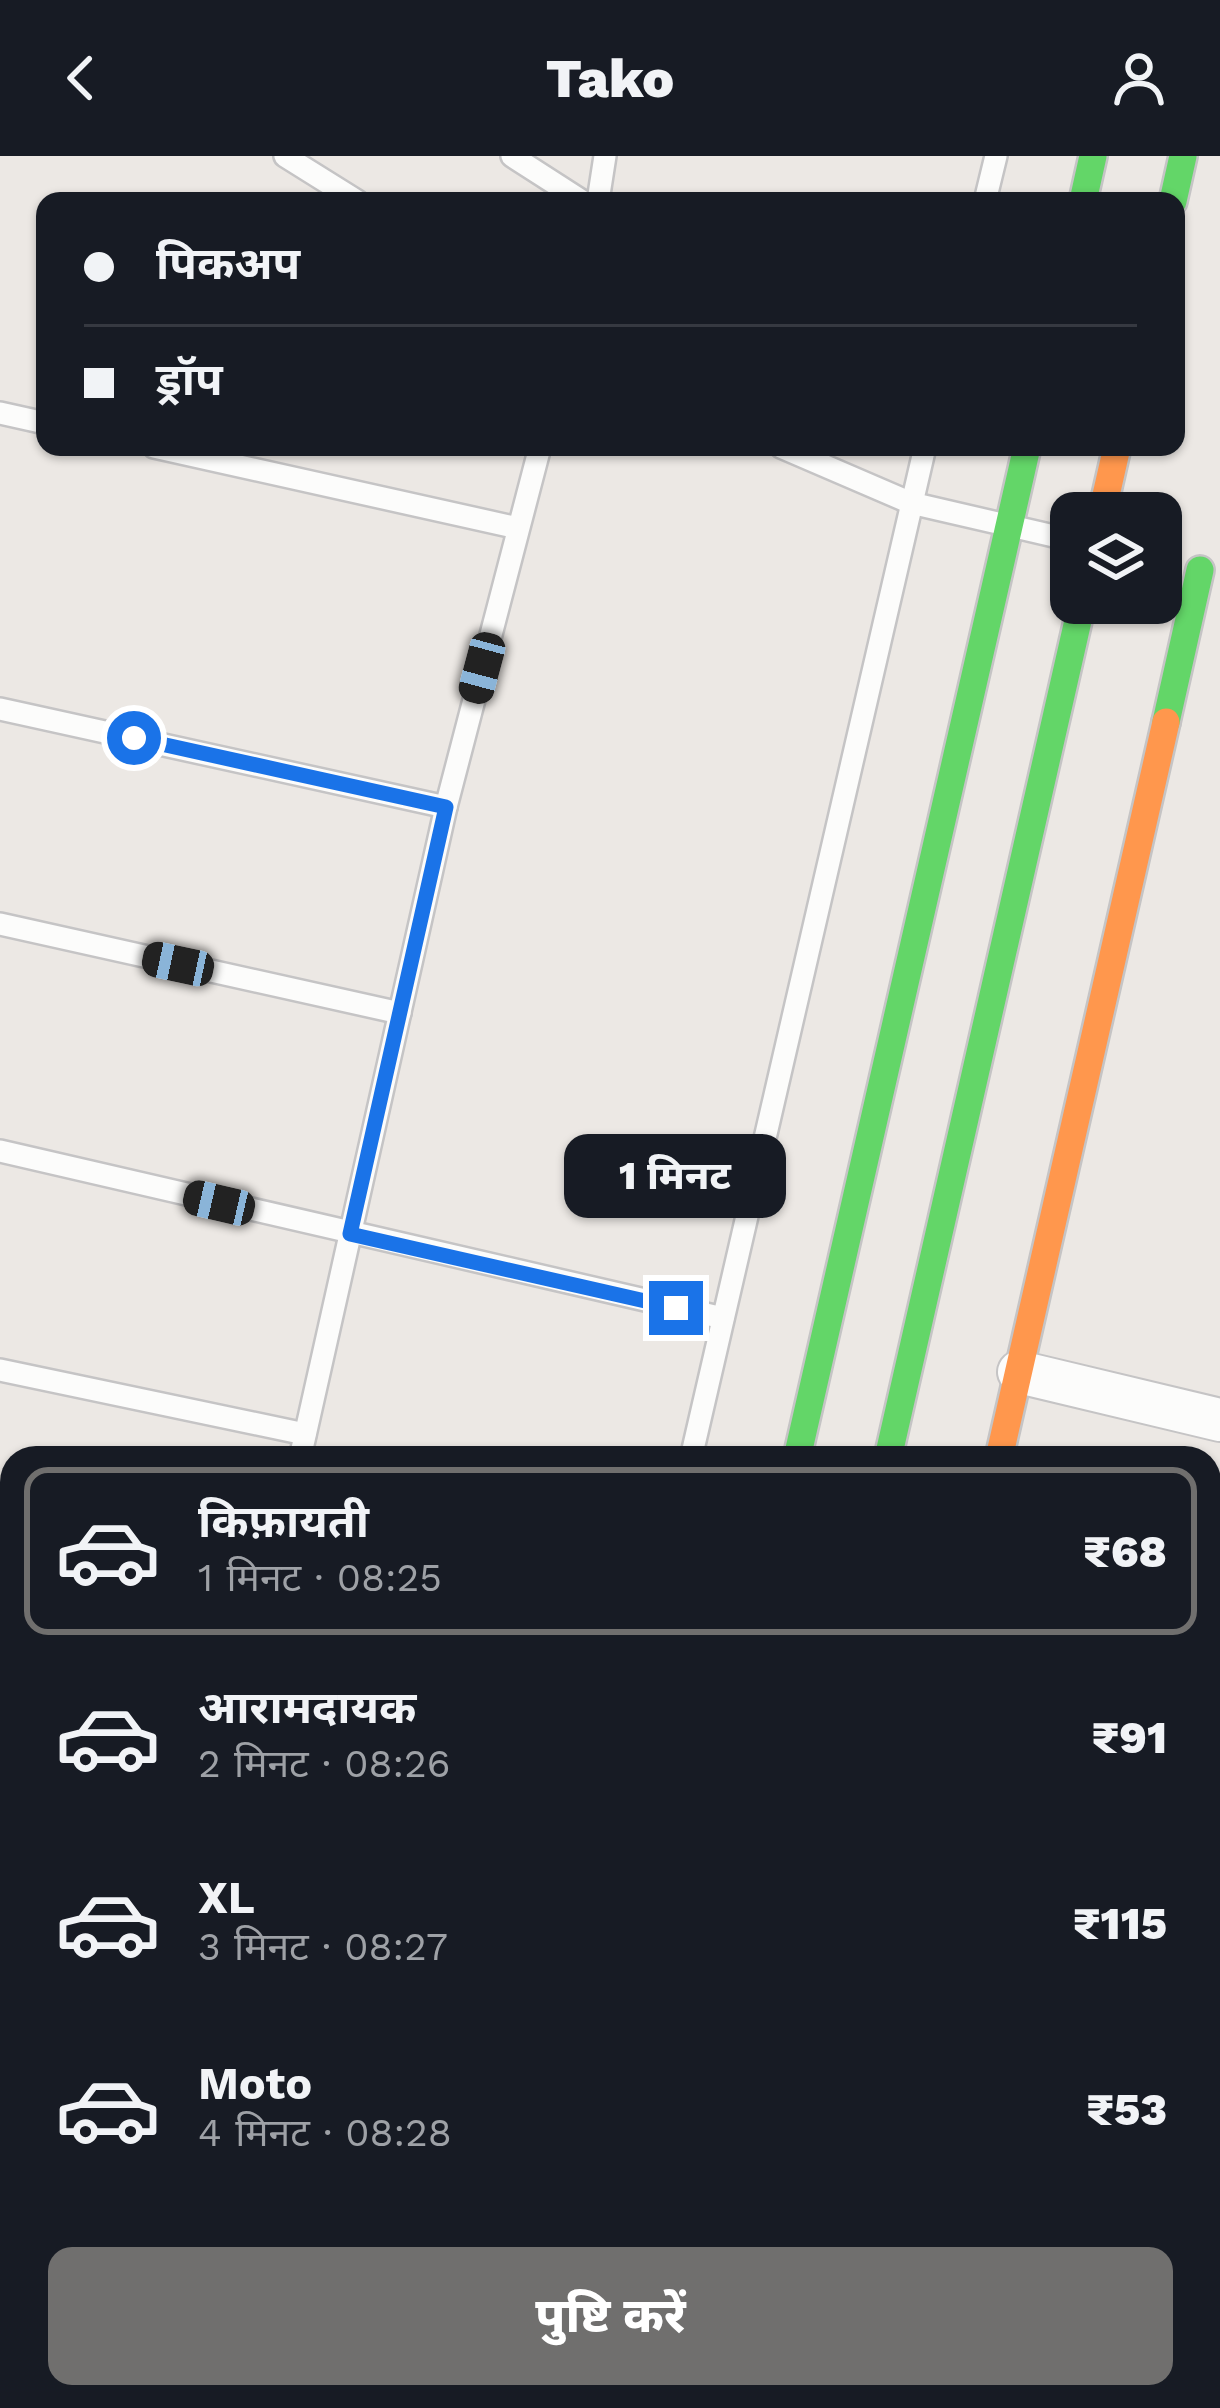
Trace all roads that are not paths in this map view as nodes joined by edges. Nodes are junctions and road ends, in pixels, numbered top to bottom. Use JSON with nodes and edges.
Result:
{"nodes":[{"id":1,"x":285,"y":156,"type":"edge"},
{"id":2,"x":512,"y":156,"type":"edge"},
{"id":3,"x":605,"y":156,"type":"edge"},
{"id":4,"x":995,"y":156,"type":"edge"},
{"id":5,"x":1093,"y":156,"type":"edge"},
{"id":6,"x":1183,"y":156,"type":"edge"},
{"id":7,"x":343,"y":192,"type":"edge"},
{"id":8,"x":568,"y":192,"type":"edge"},
{"id":9,"x":599,"y":192,"type":"edge"},
{"id":10,"x":987,"y":192,"type":"edge"},
{"id":11,"x":1085,"y":192,"type":"edge"},
{"id":12,"x":1175,"y":192,"type":"edge"},
{"id":13,"x":0,"y":412,"type":"edge"},
{"id":14,"x":36,"y":421,"type":"edge"},
{"id":15,"x":194,"y":456,"type":"edge"},
{"id":16,"x":538,"y":456,"type":"edge"},
{"id":17,"x":802,"y":456,"type":"edge"},
{"id":18,"x":923,"y":456,"type":"edge"},
{"id":19,"x":1025,"y":456,"type":"edge"},
{"id":20,"x":1115,"y":456,"type":"edge"},
{"id":21,"x":1107,"y":492,"type":"edge"},
{"id":22,"x":911,"y":503,"type":"junction"},
{"id":23,"x":1009,"y":526,"type":"junction"},
{"id":24,"x":518,"y":528,"type":"junction"},
{"id":25,"x":1050,"y":535,"type":"edge"},
{"id":26,"x":1194,"y":568,"type":"edge"},
{"id":27,"x":1077,"y":624,"type":"edge"},
{"id":28,"x":0,"y":709,"type":"edge"},
{"id":29,"x":446,"y":807,"type":"junction"},
{"id":30,"x":0,"y":924,"type":"edge"},
{"id":31,"x":400,"y":1013,"type":"junction"},
{"id":32,"x":0,"y":1151,"type":"edge"},
{"id":33,"x":350,"y":1234,"type":"junction"},
{"id":34,"x":723,"y":1318,"type":"junction"},
{"id":35,"x":0,"y":1370,"type":"edge"},
{"id":36,"x":1018,"y":1372,"type":"junction"},
{"id":37,"x":1220,"y":1420,"type":"edge"},
{"id":38,"x":305,"y":1433,"type":"junction"},
{"id":39,"x":302,"y":1446,"type":"edge"},
{"id":40,"x":694,"y":1446,"type":"edge"},
{"id":41,"x":800,"y":1446,"type":"edge"},
{"id":42,"x":890,"y":1446,"type":"edge"},
{"id":43,"x":1002,"y":1446,"type":"edge"}],
"edges":[{"from":1,"to":7,"type":"lane"},
{"from":2,"to":8,"type":"lane"},
{"from":3,"to":9,"type":"lane"},
{"from":4,"to":10,"type":"lane"},
{"from":5,"to":11,"type":"street"},
{"from":6,"to":12,"type":"street"},
{"from":13,"to":14,"type":"lane"},
{"from":15,"to":24,"type":"lane"},
{"from":16,"to":24,"type":"lane"},
{"from":17,"to":22,"type":"lane"},
{"from":18,"to":22,"type":"lane"},
{"from":19,"to":23,"type":"street"},
{"from":20,"to":21,"type":"street"},
{"from":22,"to":23,"type":"lane"},
{"from":22,"to":34,"type":"lane"},
{"from":23,"to":25,"type":"lane"},
{"from":23,"to":41,"type":"street"},
{"from":24,"to":29,"type":"lane"},
{"from":26,"to":36,"type":"street"},
{"from":27,"to":42,"type":"street"},
{"from":28,"to":29,"type":"lane"},
{"from":29,"to":31,"type":"lane"},
{"from":30,"to":31,"type":"lane"},
{"from":31,"to":33,"type":"lane"},
{"from":32,"to":33,"type":"lane"},
{"from":33,"to":34,"type":"lane"},
{"from":33,"to":38,"type":"lane"},
{"from":34,"to":40,"type":"lane"},
{"from":35,"to":38,"type":"lane"},
{"from":36,"to":37,"type":"street"},
{"from":36,"to":43,"type":"street"},
{"from":38,"to":39,"type":"lane"}]}
